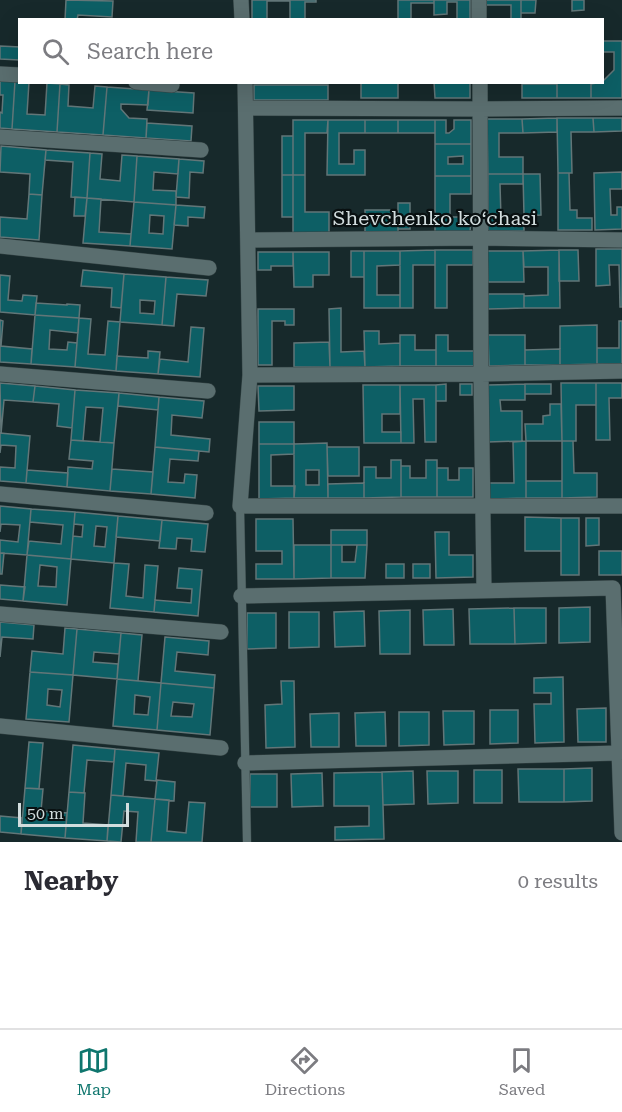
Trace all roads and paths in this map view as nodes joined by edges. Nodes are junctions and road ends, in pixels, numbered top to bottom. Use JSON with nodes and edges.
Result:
{"nodes":[{"id":1,"x":241,"y":0,"type":"edge"},
{"id":2,"x":479,"y":0,"type":"edge"},
{"id":3,"x":242,"y":18,"type":"edge"},
{"id":4,"x":479,"y":18,"type":"edge"},
{"id":5,"x":0,"y":74,"type":"edge"},
{"id":6,"x":18,"y":75,"type":"edge"},
{"id":7,"x":160,"y":84,"type":"edge"},
{"id":8,"x":245,"y":84,"type":"edge"},
{"id":9,"x":480,"y":84,"type":"edge"},
{"id":10,"x":172,"y":85,"type":"dead end"},
{"id":11,"x":246,"y":108,"type":"junction"},
{"id":12,"x":622,"y":108,"type":"edge"},
{"id":13,"x":480,"y":109,"type":"junction"},
{"id":14,"x":0,"y":137,"type":"edge"},
{"id":15,"x":201,"y":150,"type":"dead end"},
{"id":16,"x":480,"y":238,"type":"junction"},
{"id":17,"x":248,"y":240,"type":"junction"},
{"id":18,"x":622,"y":240,"type":"edge"},
{"id":19,"x":0,"y":246,"type":"edge"},
{"id":20,"x":209,"y":268,"type":"dead end"},
{"id":21,"x":622,"y":371,"type":"edge"},
{"id":22,"x":0,"y":374,"type":"edge"},
{"id":23,"x":481,"y":374,"type":"junction"},
{"id":24,"x":250,"y":375,"type":"junction"},
{"id":25,"x":208,"y":391,"type":"dead end"},
{"id":26,"x":0,"y":494,"type":"edge"},
{"id":27,"x":482,"y":506,"type":"junction"},
{"id":28,"x":622,"y":506,"type":"edge"},
{"id":29,"x":240,"y":507,"type":"junction"},
{"id":30,"x":206,"y":513,"type":"dead end"},
{"id":31,"x":484,"y":590,"type":"junction"},
{"id":32,"x":242,"y":596,"type":"junction"},
{"id":33,"x":0,"y":614,"type":"edge"},
{"id":34,"x":221,"y":632,"type":"dead end"},
{"id":35,"x":0,"y":726,"type":"edge"},
{"id":36,"x":221,"y":748,"type":"dead end"},
{"id":37,"x":618,"y":753,"type":"junction"},
{"id":38,"x":245,"y":763,"type":"junction"},
{"id":39,"x":622,"y":833,"type":"edge"},
{"id":40,"x":247,"y":842,"type":"edge"}],
"edges":[{"from":1,"to":3,"type":"street"},
{"from":2,"to":4,"type":"street"},
{"from":5,"to":6,"type":"street"},
{"from":7,"to":10,"type":"street"},
{"from":8,"to":11,"type":"street"},
{"from":9,"to":13,"type":"street"},
{"from":11,"to":13,"type":"street"},
{"from":11,"to":17,"type":"street"},
{"from":12,"to":13,"type":"street"},
{"from":13,"to":16,"type":"street"},
{"from":14,"to":15,"type":"street"},
{"from":16,"to":17,"type":"street","name":"Shevchenko koʻchasi"},
{"from":16,"to":18,"type":"street","name":"Shevchenko koʻchasi"},
{"from":16,"to":23,"type":"street"},
{"from":17,"to":24,"type":"street"},
{"from":19,"to":20,"type":"street"},
{"from":21,"to":23,"type":"street"},
{"from":22,"to":25,"type":"street"},
{"from":23,"to":24,"type":"street"},
{"from":23,"to":27,"type":"street"},
{"from":24,"to":29,"type":"street"},
{"from":26,"to":30,"type":"street"},
{"from":27,"to":28,"type":"street"},
{"from":27,"to":29,"type":"street"},
{"from":27,"to":31,"type":"street"},
{"from":29,"to":32,"type":"lane"},
{"from":31,"to":32,"type":"street"},
{"from":31,"to":37,"type":"street"},
{"from":32,"to":38,"type":"lane"},
{"from":33,"to":34,"type":"street"},
{"from":35,"to":36,"type":"street"},
{"from":37,"to":38,"type":"street"},
{"from":37,"to":39,"type":"street"},
{"from":38,"to":40,"type":"lane"}]}
